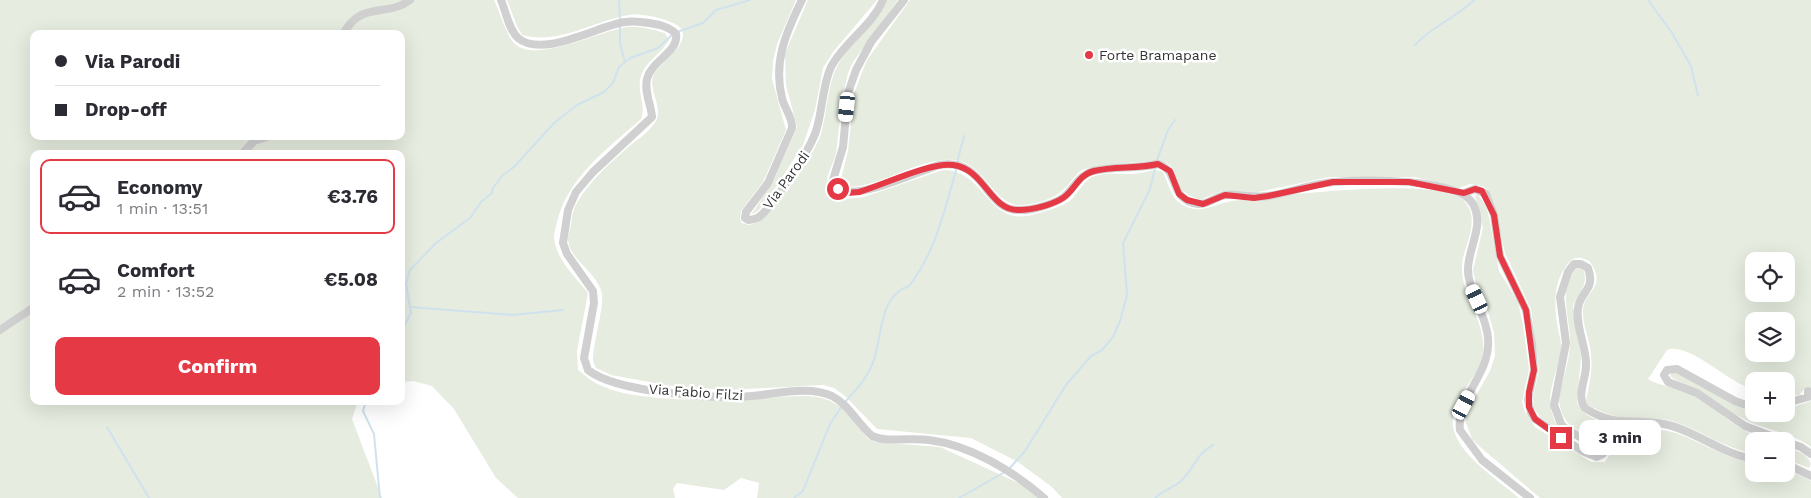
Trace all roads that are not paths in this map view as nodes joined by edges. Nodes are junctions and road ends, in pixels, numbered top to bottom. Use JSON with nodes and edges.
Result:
{"nodes":[{"id":1,"x":410,"y":0,"type":"edge"},
{"id":2,"x":501,"y":0,"type":"edge"},
{"id":3,"x":802,"y":0,"type":"edge"},
{"id":4,"x":883,"y":0,"type":"edge"},
{"id":5,"x":904,"y":0,"type":"edge"},
{"id":6,"x":344,"y":30,"type":"edge"},
{"id":7,"x":257,"y":140,"type":"edge"},
{"id":8,"x":246,"y":150,"type":"edge"},
{"id":9,"x":1464,"y":193,"type":"junction"},
{"id":10,"x":30,"y":310,"type":"edge"},
{"id":11,"x":0,"y":330,"type":"edge"},
{"id":12,"x":1808,"y":391,"type":"dead end"},
{"id":13,"x":1795,"y":401,"type":"edge"},
{"id":14,"x":1745,"y":405,"type":"edge"},
{"id":15,"x":1760,"y":432,"type":"edge"},
{"id":16,"x":1795,"y":445,"type":"edge"},
{"id":17,"x":1811,"y":454,"type":"edge"},
{"id":18,"x":1745,"y":458,"type":"edge"},
{"id":19,"x":1795,"y":468,"type":"edge"},
{"id":20,"x":1811,"y":476,"type":"edge"},
{"id":21,"x":1044,"y":498,"type":"edge"},
{"id":22,"x":1530,"y":498,"type":"edge"}],
"edges":[{"from":1,"to":6,"type":"street"},
{"from":2,"to":21,"type":"street","name":"Via Fabio Filzi"},
{"from":3,"to":4,"type":"street","name":"Via Parodi"},
{"from":5,"to":9,"type":"street"},
{"from":7,"to":8,"type":"street"},
{"from":9,"to":18,"type":"street"},
{"from":9,"to":22,"type":"street"},
{"from":10,"to":11,"type":"street"},
{"from":12,"to":13,"type":"street"},
{"from":14,"to":15,"type":"street"},
{"from":16,"to":17,"type":"street"},
{"from":19,"to":20,"type":"street"}]}
